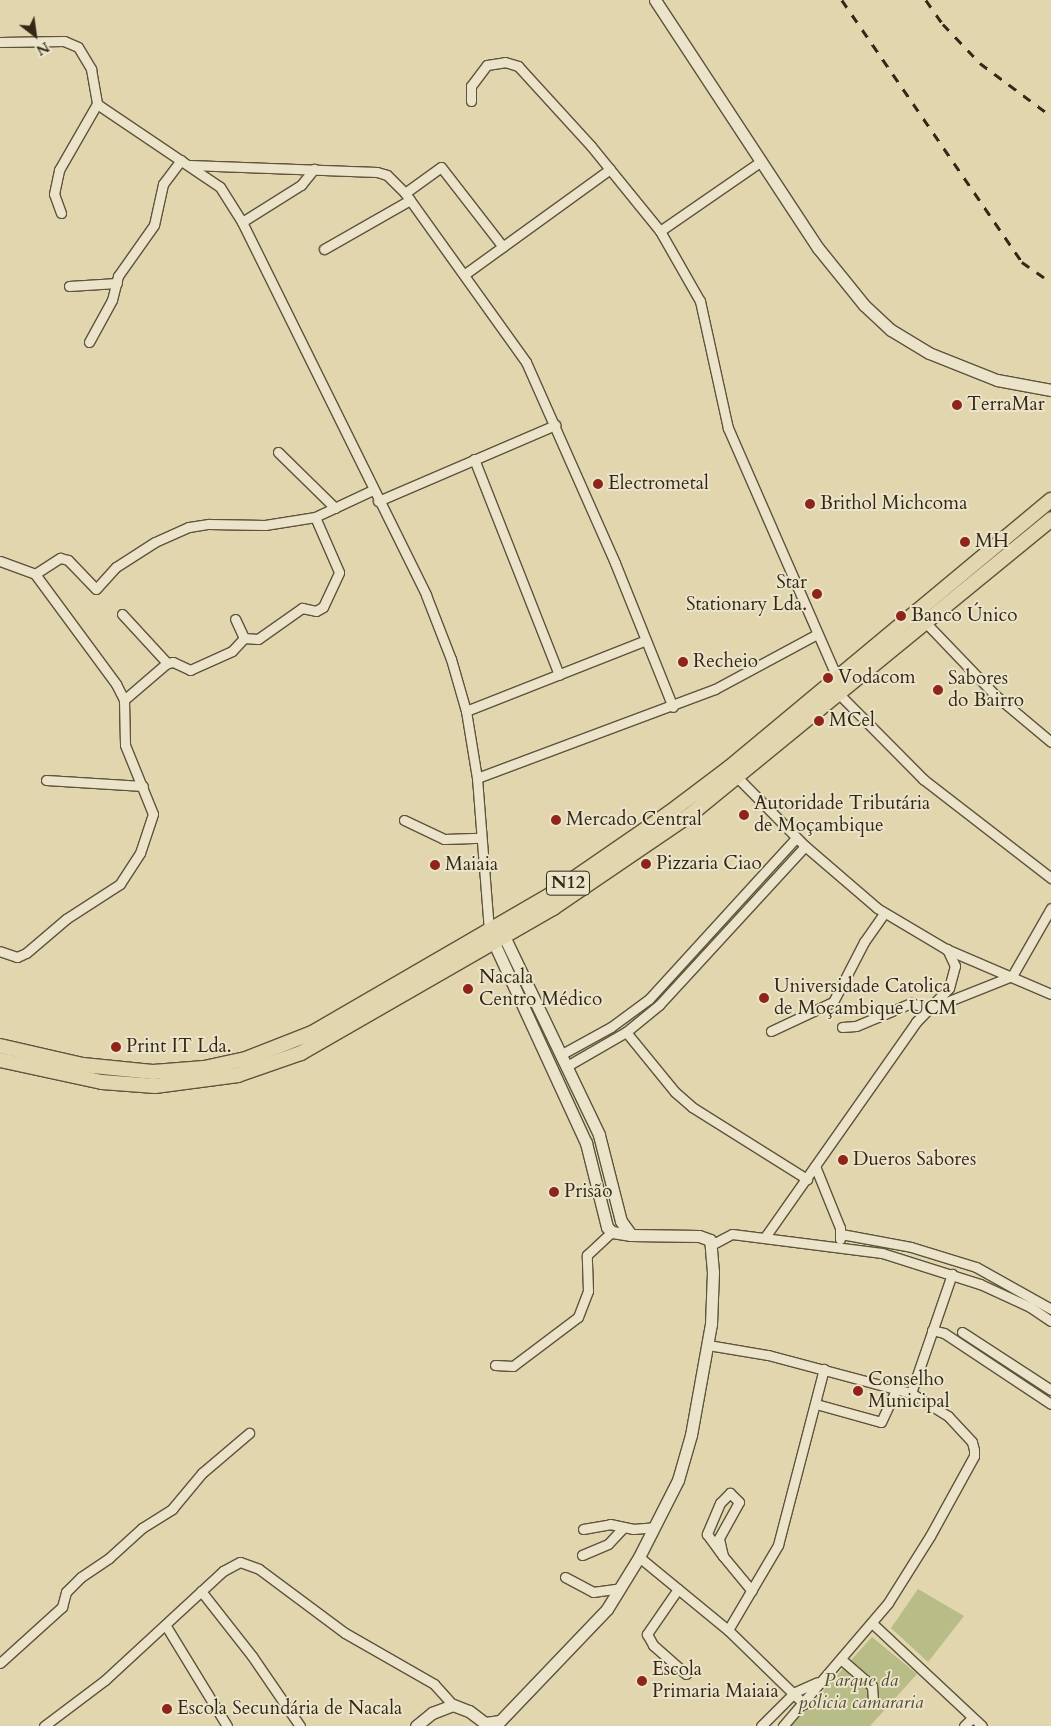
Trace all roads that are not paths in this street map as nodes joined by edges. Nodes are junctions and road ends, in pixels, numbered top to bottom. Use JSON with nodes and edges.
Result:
{"nodes":[{"id":1,"x":655,"y":0,"type":"edge"},
{"id":2,"x":0,"y":42,"type":"edge"},
{"id":3,"x":471,"y":101,"type":"dead end"},
{"id":4,"x":97,"y":104,"type":"junction"},
{"id":5,"x":760,"y":162,"type":"junction"},
{"id":6,"x":185,"y":163,"type":"junction"},
{"id":7,"x":314,"y":169,"type":"junction"},
{"id":8,"x":610,"y":169,"type":"junction"},
{"id":9,"x":408,"y":197,"type":"junction"},
{"id":10,"x":61,"y":213,"type":"dead end"},
{"id":11,"x":242,"y":222,"type":"junction"},
{"id":12,"x":660,"y":231,"type":"junction"},
{"id":13,"x":504,"y":246,"type":"junction"},
{"id":14,"x":324,"y":250,"type":"dead end"},
{"id":15,"x":465,"y":274,"type":"junction"},
{"id":16,"x":117,"y":283,"type":"junction"},
{"id":17,"x":69,"y":286,"type":"dead end"},
{"id":18,"x":89,"y":342,"type":"dead end"},
{"id":19,"x":1051,"y":390,"type":"edge"},
{"id":20,"x":555,"y":424,"type":"junction"},
{"id":21,"x":278,"y":452,"type":"dead end"},
{"id":22,"x":474,"y":459,"type":"junction"},
{"id":23,"x":373,"y":490,"type":"junction"},
{"id":24,"x":1051,"y":500,"type":"edge"},
{"id":25,"x":378,"y":501,"type":"junction"},
{"id":26,"x":335,"y":508,"type":"junction"},
{"id":27,"x":315,"y":517,"type":"junction"},
{"id":28,"x":1051,"y":519,"type":"edge"},
{"id":29,"x":1017,"y":538,"type":"junction"},
{"id":30,"x":0,"y":561,"type":"edge"},
{"id":31,"x":35,"y":574,"type":"junction"},
{"id":32,"x":122,"y":614,"type":"dead end"},
{"id":33,"x":235,"y":619,"type":"dead end"},
{"id":34,"x":925,"y":622,"type":"junction"},
{"id":35,"x":817,"y":634,"type":"junction"},
{"id":36,"x":244,"y":638,"type":"junction"},
{"id":37,"x":646,"y":640,"type":"junction"},
{"id":38,"x":167,"y":663,"type":"junction"},
{"id":39,"x":559,"y":675,"type":"junction"},
{"id":40,"x":840,"y":687,"type":"junction"},
{"id":41,"x":124,"y":700,"type":"junction"},
{"id":42,"x":673,"y":706,"type":"junction"},
{"id":43,"x":466,"y":711,"type":"junction"},
{"id":44,"x":1051,"y":742,"type":"edge"},
{"id":45,"x":734,"y":773,"type":"junction"},
{"id":46,"x":477,"y":778,"type":"junction"},
{"id":47,"x":46,"y":780,"type":"dead end"},
{"id":48,"x":143,"y":786,"type":"junction"},
{"id":49,"x":404,"y":820,"type":"dead end"},
{"id":50,"x":481,"y":838,"type":"junction"},
{"id":51,"x":796,"y":838,"type":"junction"},
{"id":52,"x":805,"y":846,"type":"junction"},
{"id":53,"x":1051,"y":878,"type":"edge"},
{"id":54,"x":1051,"y":908,"type":"edge"},
{"id":55,"x":884,"y":913,"type":"junction"},
{"id":56,"x":497,"y":935,"type":"junction"},
{"id":57,"x":946,"y":949,"type":"junction"},
{"id":58,"x":0,"y":951,"type":"edge"},
{"id":59,"x":1012,"y":976,"type":"junction"},
{"id":60,"x":1051,"y":994,"type":"edge"},
{"id":61,"x":929,"y":1009,"type":"junction"},
{"id":62,"x":842,"y":1027,"type":"dead end"},
{"id":63,"x":626,"y":1032,"type":"junction"},
{"id":64,"x":771,"y":1032,"type":"dead end"},
{"id":65,"x":0,"y":1046,"type":"edge"},
{"id":66,"x":562,"y":1054,"type":"junction"},
{"id":67,"x":0,"y":1060,"type":"edge"},
{"id":68,"x":567,"y":1066,"type":"junction"},
{"id":69,"x":815,"y":1166,"type":"junction"},
{"id":70,"x":807,"y":1179,"type":"junction"},
{"id":71,"x":612,"y":1232,"type":"junction"},
{"id":72,"x":841,"y":1234,"type":"junction"},
{"id":73,"x":631,"y":1235,"type":"junction"},
{"id":74,"x":765,"y":1237,"type":"junction"},
{"id":75,"x":713,"y":1244,"type":"junction"},
{"id":76,"x":837,"y":1246,"type":"junction"},
{"id":77,"x":952,"y":1274,"type":"junction"},
{"id":78,"x":1051,"y":1309,"type":"edge"},
{"id":79,"x":1051,"y":1321,"type":"edge"},
{"id":80,"x":932,"y":1330,"type":"junction"},
{"id":81,"x":962,"y":1332,"type":"dead end"},
{"id":82,"x":708,"y":1345,"type":"junction"},
{"id":83,"x":495,"y":1365,"type":"dead end"},
{"id":84,"x":824,"y":1369,"type":"junction"},
{"id":85,"x":897,"y":1388,"type":"junction"},
{"id":86,"x":1051,"y":1390,"type":"edge"},
{"id":87,"x":911,"y":1392,"type":"junction"},
{"id":88,"x":816,"y":1404,"type":"junction"},
{"id":89,"x":1051,"y":1404,"type":"edge"},
{"id":90,"x":249,"y":1433,"type":"dead end"},
{"id":91,"x":654,"y":1527,"type":"junction"},
{"id":92,"x":624,"y":1528,"type":"junction"},
{"id":93,"x":583,"y":1529,"type":"dead end"},
{"id":94,"x":582,"y":1555,"type":"dead end"},
{"id":95,"x":723,"y":1556,"type":"junction"},
{"id":96,"x":639,"y":1557,"type":"junction"},
{"id":97,"x":564,"y":1577,"type":"dead end"},
{"id":98,"x":621,"y":1588,"type":"junction"},
{"id":99,"x":678,"y":1589,"type":"junction"},
{"id":100,"x":201,"y":1591,"type":"junction"},
{"id":101,"x":752,"y":1591,"type":"junction"},
{"id":102,"x":873,"y":1624,"type":"junction"},
{"id":103,"x":166,"y":1626,"type":"junction"},
{"id":104,"x":728,"y":1630,"type":"junction"},
{"id":105,"x":842,"y":1660,"type":"junction"},
{"id":106,"x":0,"y":1663,"type":"edge"},
{"id":107,"x":686,"y":1674,"type":"dead end"},
{"id":108,"x":817,"y":1682,"type":"junction"},
{"id":109,"x":795,"y":1692,"type":"junction"},
{"id":110,"x":873,"y":1702,"type":"dead end"},
{"id":111,"x":804,"y":1704,"type":"junction"},
{"id":112,"x":453,"y":1706,"type":"junction"},
{"id":113,"x":972,"y":1718,"type":"junction"},
{"id":114,"x":486,"y":1725,"type":"edge"},
{"id":115,"x":44,"y":1726,"type":"edge"},
{"id":116,"x":227,"y":1726,"type":"edge"},
{"id":117,"x":300,"y":1726,"type":"edge"},
{"id":118,"x":416,"y":1726,"type":"edge"},
{"id":119,"x":761,"y":1726,"type":"edge"},
{"id":120,"x":783,"y":1726,"type":"edge"},
{"id":121,"x":964,"y":1726,"type":"edge"},
{"id":122,"x":982,"y":1726,"type":"edge"}],
"edges":[{"from":1,"to":5,"type":"street"},
{"from":2,"to":4,"type":"street"},
{"from":3,"to":8,"type":"street"},
{"from":4,"to":6,"type":"street"},
{"from":4,"to":10,"type":"street"},
{"from":5,"to":12,"type":"street"},
{"from":5,"to":19,"type":"street"},
{"from":6,"to":7,"type":"street"},
{"from":6,"to":11,"type":"street"},
{"from":6,"to":16,"type":"street"},
{"from":7,"to":9,"type":"street"},
{"from":7,"to":11,"type":"street"},
{"from":8,"to":12,"type":"street"},
{"from":8,"to":13,"type":"street"},
{"from":9,"to":13,"type":"street"},
{"from":9,"to":14,"type":"street"},
{"from":9,"to":15,"type":"street"},
{"from":11,"to":23,"type":"street"},
{"from":12,"to":35,"type":"street"},
{"from":13,"to":15,"type":"street"},
{"from":15,"to":20,"type":"street"},
{"from":16,"to":17,"type":"street"},
{"from":16,"to":18,"type":"street"},
{"from":20,"to":22,"type":"street"},
{"from":20,"to":37,"type":"street"},
{"from":21,"to":26,"type":"street"},
{"from":22,"to":25,"type":"street"},
{"from":22,"to":39,"type":"street"},
{"from":23,"to":25,"type":"street"},
{"from":23,"to":26,"type":"street"},
{"from":24,"to":29,"type":"main road","number":"N12"},
{"from":25,"to":43,"type":"street"},
{"from":26,"to":27,"type":"street"},
{"from":27,"to":31,"type":"street"},
{"from":27,"to":36,"type":"street"},
{"from":28,"to":29,"type":"main road","number":"N12"},
{"from":29,"to":34,"type":"main road","number":"N12"},
{"from":29,"to":40,"type":"main road","number":"N12"},
{"from":30,"to":31,"type":"street"},
{"from":31,"to":41,"type":"street"},
{"from":32,"to":38,"type":"street"},
{"from":33,"to":36,"type":"street"},
{"from":34,"to":40,"type":"main road","number":"N12"},
{"from":34,"to":44,"type":"street"},
{"from":35,"to":40,"type":"street"},
{"from":35,"to":42,"type":"street"},
{"from":36,"to":38,"type":"street"},
{"from":37,"to":39,"type":"street"},
{"from":37,"to":42,"type":"street"},
{"from":38,"to":41,"type":"street"},
{"from":39,"to":43,"type":"street"},
{"from":40,"to":45,"type":"main road","number":"N12"},
{"from":40,"to":53,"type":"street"},
{"from":41,"to":48,"type":"street"},
{"from":42,"to":46,"type":"street"},
{"from":43,"to":46,"type":"street"},
{"from":45,"to":51,"type":"street"},
{"from":45,"to":56,"type":"main road","number":"N12"},
{"from":46,"to":50,"type":"street"},
{"from":47,"to":48,"type":"street"},
{"from":48,"to":58,"type":"street"},
{"from":49,"to":50,"type":"street"},
{"from":50,"to":56,"type":"street"},
{"from":51,"to":52,"type":"street"},
{"from":51,"to":66,"type":"street"},
{"from":52,"to":55,"type":"street"},
{"from":52,"to":63,"type":"street"},
{"from":54,"to":59,"type":"street"},
{"from":55,"to":57,"type":"street"},
{"from":55,"to":64,"type":"street"},
{"from":56,"to":65,"type":"main road","number":"N12"},
{"from":56,"to":66,"type":"street"},
{"from":56,"to":67,"type":"main road","number":"N12"},
{"from":56,"to":71,"type":"street"},
{"from":57,"to":59,"type":"street"},
{"from":57,"to":61,"type":"street"},
{"from":59,"to":60,"type":"street"},
{"from":59,"to":61,"type":"street"},
{"from":61,"to":62,"type":"street"},
{"from":61,"to":69,"type":"street"},
{"from":63,"to":68,"type":"street"},
{"from":63,"to":70,"type":"street"},
{"from":66,"to":68,"type":"street"},
{"from":68,"to":73,"type":"street"},
{"from":69,"to":70,"type":"street"},
{"from":69,"to":72,"type":"street"},
{"from":70,"to":74,"type":"street"},
{"from":71,"to":73,"type":"street"},
{"from":71,"to":83,"type":"street"},
{"from":72,"to":76,"type":"street"},
{"from":72,"to":78,"type":"street"},
{"from":73,"to":75,"type":"street"},
{"from":74,"to":75,"type":"street"},
{"from":74,"to":76,"type":"street"},
{"from":75,"to":82,"type":"street"},
{"from":76,"to":77,"type":"street"},
{"from":77,"to":79,"type":"street"},
{"from":77,"to":80,"type":"street"},
{"from":80,"to":87,"type":"street"},
{"from":80,"to":89,"type":"street"},
{"from":81,"to":86,"type":"street"},
{"from":82,"to":84,"type":"street"},
{"from":82,"to":91,"type":"street"},
{"from":84,"to":85,"type":"street"},
{"from":84,"to":88,"type":"street"},
{"from":85,"to":87,"type":"street"},
{"from":85,"to":88,"type":"street"},
{"from":87,"to":102,"type":"street"},
{"from":88,"to":101,"type":"street"},
{"from":90,"to":106,"type":"street"},
{"from":91,"to":92,"type":"street"},
{"from":91,"to":96,"type":"street"},
{"from":92,"to":93,"type":"street"},
{"from":92,"to":94,"type":"street"},
{"from":95,"to":95,"type":"street"},
{"from":95,"to":101,"type":"street"},
{"from":96,"to":98,"type":"street"},
{"from":96,"to":99,"type":"street"},
{"from":97,"to":98,"type":"street"},
{"from":98,"to":114,"type":"street"},
{"from":99,"to":104,"type":"street"},
{"from":99,"to":107,"type":"street"},
{"from":100,"to":103,"type":"street"},
{"from":100,"to":112,"type":"street"},
{"from":100,"to":117,"type":"street"},
{"from":101,"to":104,"type":"street"},
{"from":102,"to":105,"type":"street"},
{"from":102,"to":113,"type":"street"},
{"from":103,"to":115,"type":"street"},
{"from":103,"to":116,"type":"street"},
{"from":104,"to":109,"type":"street"},
{"from":105,"to":108,"type":"street"},
{"from":105,"to":110,"type":"street"},
{"from":108,"to":109,"type":"street"},
{"from":108,"to":111,"type":"street"},
{"from":109,"to":111,"type":"street"},
{"from":109,"to":119,"type":"street"},
{"from":111,"to":120,"type":"street"},
{"from":112,"to":114,"type":"street"},
{"from":112,"to":118,"type":"street"},
{"from":113,"to":121,"type":"street"},
{"from":113,"to":122,"type":"street"}]}
